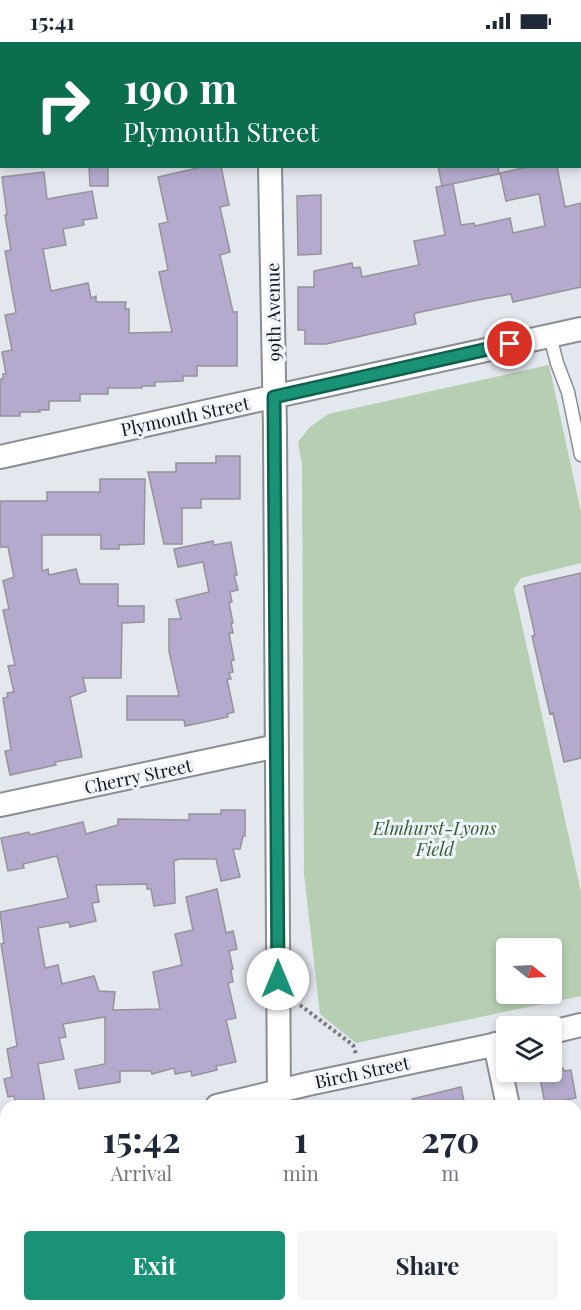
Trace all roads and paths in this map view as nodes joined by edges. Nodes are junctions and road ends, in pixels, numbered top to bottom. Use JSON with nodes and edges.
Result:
{"nodes":[{"id":1,"x":270,"y":168,"type":"edge"},
{"id":2,"x":581,"y":329,"type":"edge"},
{"id":3,"x":550,"y":336,"type":"junction"},
{"id":4,"x":274,"y":397,"type":"junction"},
{"id":5,"x":581,"y":455,"type":"edge"},
{"id":6,"x":0,"y":458,"type":"edge"},
{"id":7,"x":277,"y":746,"type":"junction"},
{"id":8,"x":0,"y":805,"type":"edge"},
{"id":9,"x":278,"y":1002,"type":"junction"},
{"id":10,"x":581,"y":1025,"type":"edge"},
{"id":11,"x":562,"y":1030,"type":"edge"},
{"id":12,"x":496,"y":1044,"type":"edge"},
{"id":13,"x":361,"y":1072,"type":"junction"},
{"id":14,"x":505,"y":1082,"type":"edge"},
{"id":15,"x":279,"y":1098,"type":"edge"},
{"id":16,"x":264,"y":1100,"type":"edge"},
{"id":17,"x":507,"y":1100,"type":"edge"}],
"edges":[{"from":1,"to":4,"type":"street","name":"99th Avenue"},
{"from":2,"to":3,"type":"street","name":"Plymouth Street"},
{"from":3,"to":4,"type":"street","name":"Plymouth Street"},
{"from":3,"to":5,"type":"lane"},
{"from":4,"to":6,"type":"street","name":"Plymouth Street"},
{"from":4,"to":7,"type":"street","name":"99th Avenue"},
{"from":7,"to":8,"type":"street","name":"Cherry Street"},
{"from":7,"to":9,"type":"street","name":"99th Avenue"},
{"from":9,"to":13,"type":"path"},
{"from":9,"to":15,"type":"street","name":"99th Avenue"},
{"from":10,"to":11,"type":"street"},
{"from":12,"to":13,"type":"street","name":"Birch Street"},
{"from":13,"to":15,"type":"street","name":"Birch Street"},
{"from":14,"to":17,"type":"street"},
{"from":15,"to":16,"type":"street","name":"Birch Street"}]}
